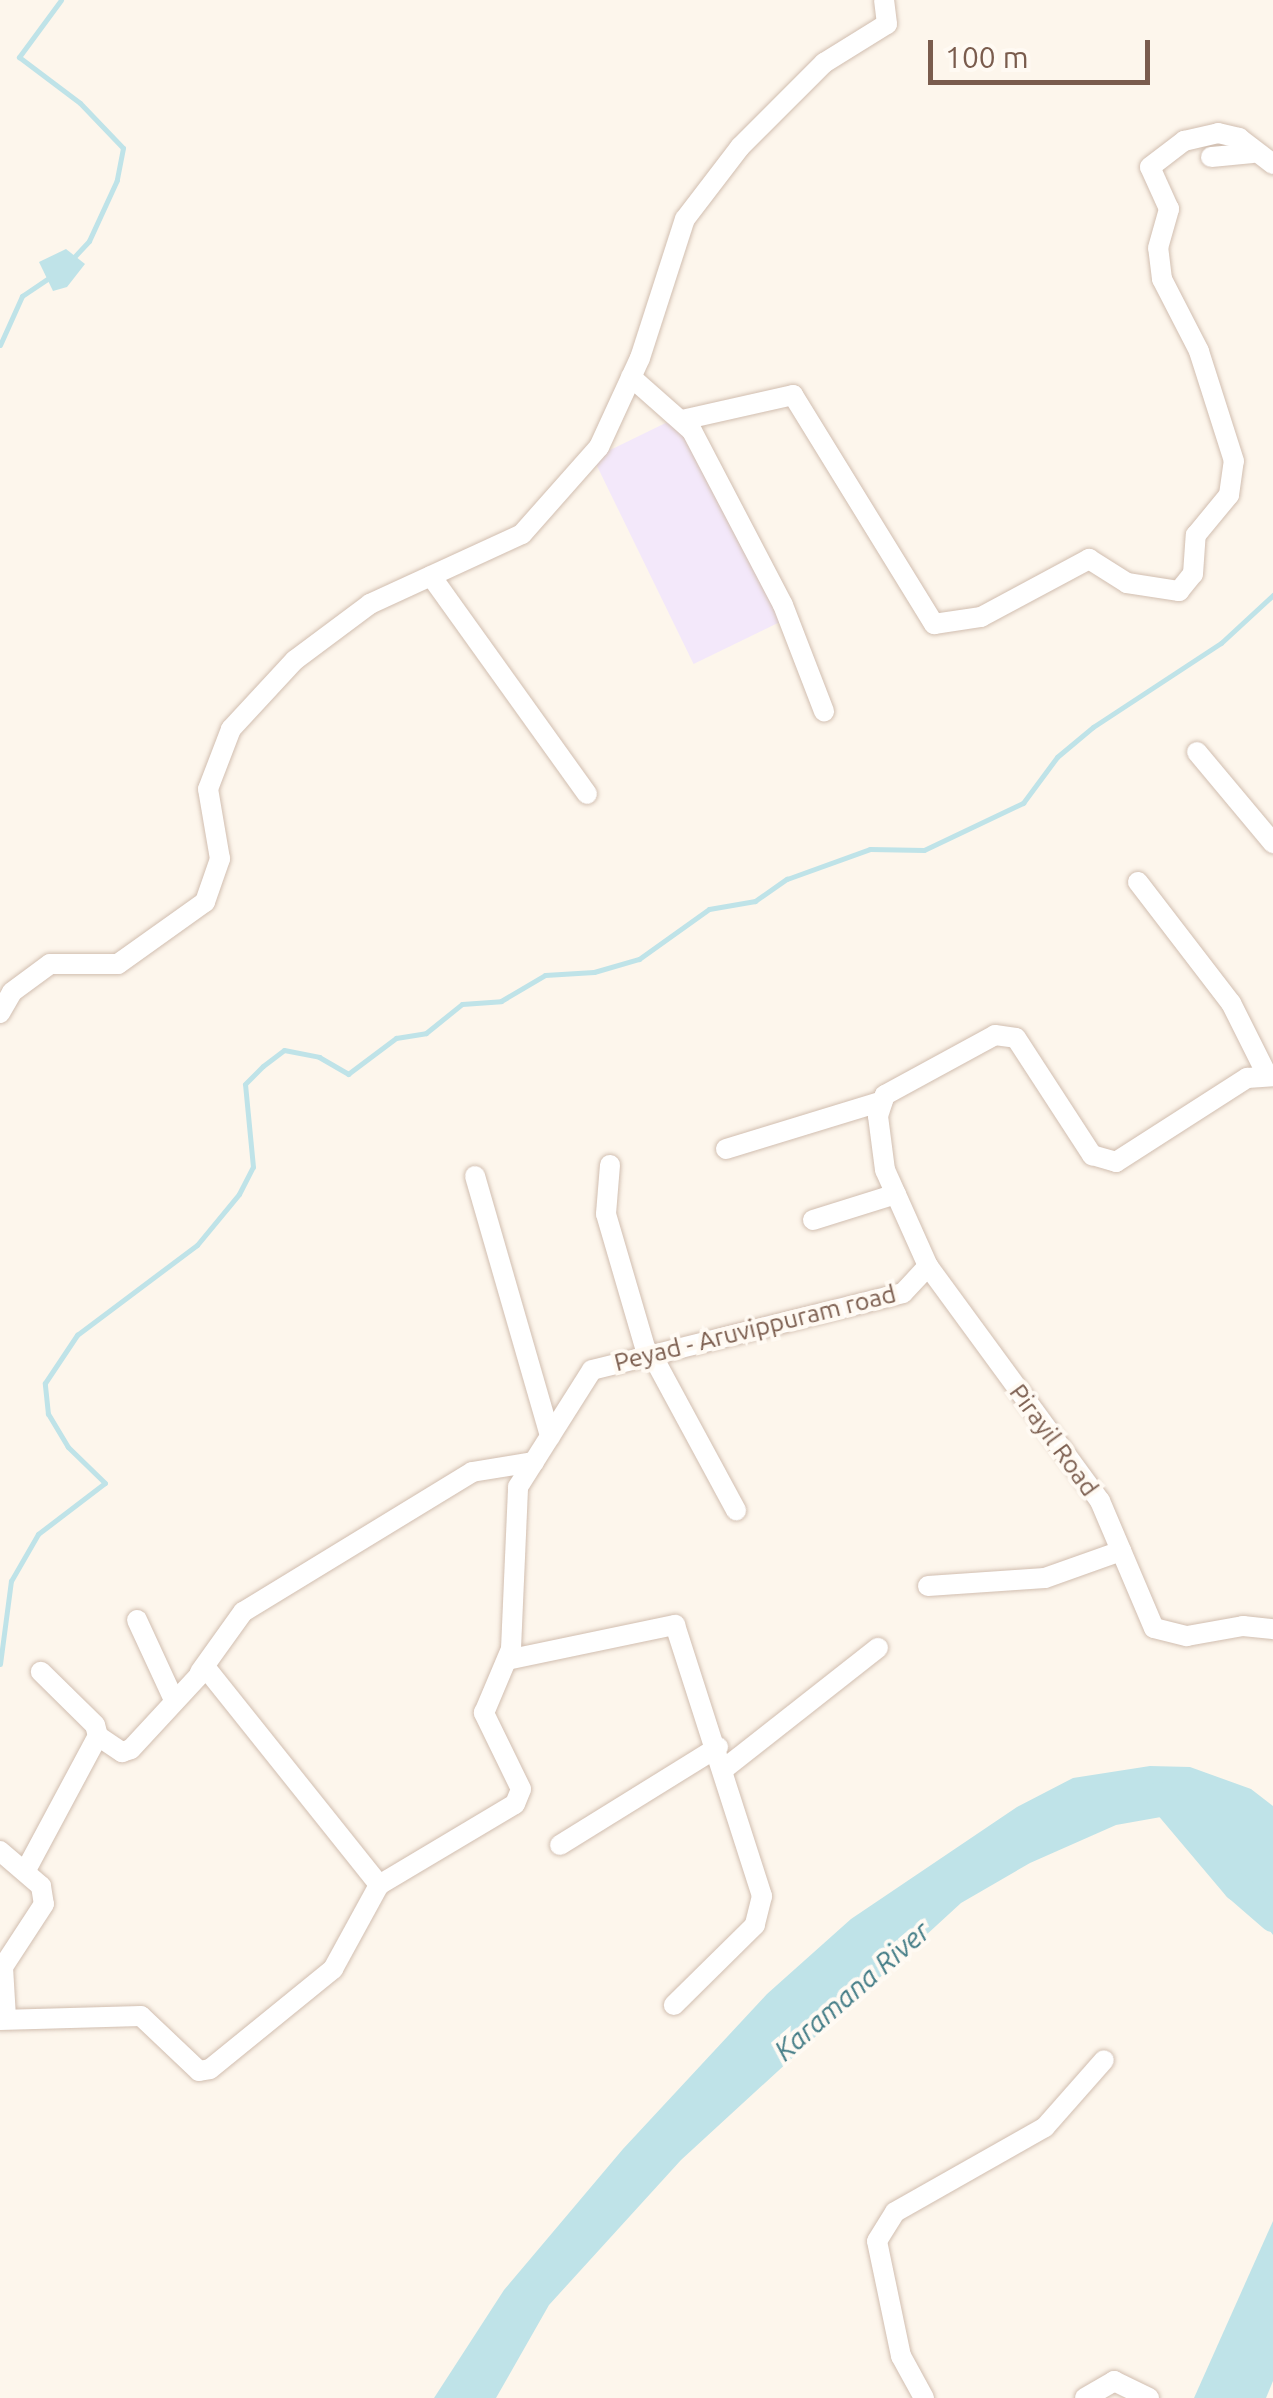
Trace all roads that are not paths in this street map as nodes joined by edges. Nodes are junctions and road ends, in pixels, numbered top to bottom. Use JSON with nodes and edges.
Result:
{"nodes":[{"id":1,"x":884,"y":0,"type":"edge"},
{"id":2,"x":1253,"y":153,"type":"junction"},
{"id":3,"x":1212,"y":157,"type":"dead end"},
{"id":4,"x":1273,"y":164,"type":"edge"},
{"id":5,"x":631,"y":377,"type":"junction"},
{"id":6,"x":687,"y":426,"type":"junction"},
{"id":7,"x":431,"y":576,"type":"junction"},
{"id":8,"x":824,"y":711,"type":"dead end"},
{"id":9,"x":1198,"y":752,"type":"dead end"},
{"id":10,"x":588,"y":794,"type":"dead end"},
{"id":11,"x":1273,"y":843,"type":"edge"},
{"id":12,"x":1138,"y":882,"type":"dead end"},
{"id":13,"x":0,"y":1012,"type":"edge"},
{"id":14,"x":1270,"y":1074,"type":"edge"},
{"id":15,"x":883,"y":1101,"type":"junction"},
{"id":16,"x":726,"y":1149,"type":"dead end"},
{"id":17,"x":610,"y":1165,"type":"dead end"},
{"id":18,"x":475,"y":1176,"type":"dead end"},
{"id":19,"x":896,"y":1194,"type":"junction"},
{"id":20,"x":813,"y":1220,"type":"dead end"},
{"id":21,"x":928,"y":1266,"type":"junction"},
{"id":22,"x":649,"y":1354,"type":"junction"},
{"id":23,"x":550,"y":1436,"type":"junction"},
{"id":24,"x":534,"y":1462,"type":"junction"},
{"id":25,"x":736,"y":1510,"type":"dead end"},
{"id":26,"x":1121,"y":1551,"type":"junction"},
{"id":27,"x":928,"y":1586,"type":"dead end"},
{"id":28,"x":136,"y":1620,"type":"dead end"},
{"id":29,"x":1273,"y":1629,"type":"edge"},
{"id":30,"x":878,"y":1648,"type":"dead end"},
{"id":31,"x":506,"y":1660,"type":"junction"},
{"id":32,"x":41,"y":1672,"type":"dead end"},
{"id":33,"x":200,"y":1672,"type":"junction"},
{"id":34,"x":174,"y":1700,"type":"junction"},
{"id":35,"x":98,"y":1736,"type":"junction"},
{"id":36,"x":718,"y":1747,"type":"junction"},
{"id":37,"x":724,"y":1769,"type":"junction"},
{"id":38,"x":560,"y":1845,"type":"dead end"},
{"id":39,"x":0,"y":1851,"type":"edge"},
{"id":40,"x":26,"y":1870,"type":"junction"},
{"id":41,"x":379,"y":1885,"type":"junction"},
{"id":42,"x":674,"y":2004,"type":"dead end"},
{"id":43,"x":3,"y":2018,"type":"edge"},
{"id":44,"x":1104,"y":2060,"type":"dead end"},
{"id":45,"x":924,"y":2398,"type":"edge"},
{"id":46,"x":1085,"y":2398,"type":"edge"},
{"id":47,"x":1149,"y":2398,"type":"edge"}],
"edges":[{"from":1,"to":5,"type":"street"},
{"from":2,"to":3,"type":"street"},
{"from":2,"to":4,"type":"street"},
{"from":2,"to":6,"type":"street"},
{"from":5,"to":6,"type":"street"},
{"from":5,"to":7,"type":"street"},
{"from":6,"to":8,"type":"street"},
{"from":7,"to":10,"type":"street"},
{"from":7,"to":13,"type":"street"},
{"from":9,"to":11,"type":"street"},
{"from":12,"to":14,"type":"street"},
{"from":14,"to":15,"type":"street"},
{"from":15,"to":16,"type":"street"},
{"from":15,"to":19,"type":"street"},
{"from":17,"to":22,"type":"street"},
{"from":18,"to":23,"type":"street"},
{"from":19,"to":20,"type":"street"},
{"from":19,"to":21,"type":"street"},
{"from":21,"to":22,"type":"street","name":"Peyad - Aruvippuram road"},
{"from":21,"to":26,"type":"street","name":"Pirayil Road"},
{"from":22,"to":23,"type":"street","name":"Peyad - Aruvippuram road"},
{"from":22,"to":25,"type":"street"},
{"from":23,"to":24,"type":"street","name":"Peyad - Aruvippuram road"},
{"from":24,"to":31,"type":"street","name":"Peyad - Aruvippuram road"},
{"from":24,"to":33,"type":"street"},
{"from":26,"to":27,"type":"street"},
{"from":26,"to":29,"type":"street","name":"Pirayil Road"},
{"from":28,"to":34,"type":"street"},
{"from":30,"to":37,"type":"street"},
{"from":31,"to":36,"type":"street"},
{"from":31,"to":41,"type":"street","name":"Peyad - Aruvippuram road"},
{"from":32,"to":35,"type":"street"},
{"from":33,"to":34,"type":"street"},
{"from":33,"to":41,"type":"street"},
{"from":34,"to":35,"type":"street"},
{"from":35,"to":40,"type":"street"},
{"from":36,"to":37,"type":"street"},
{"from":36,"to":38,"type":"street"},
{"from":37,"to":42,"type":"street"},
{"from":39,"to":40,"type":"street"},
{"from":40,"to":43,"type":"street"},
{"from":41,"to":43,"type":"street"},
{"from":44,"to":45,"type":"street"},
{"from":46,"to":47,"type":"street"}]}
